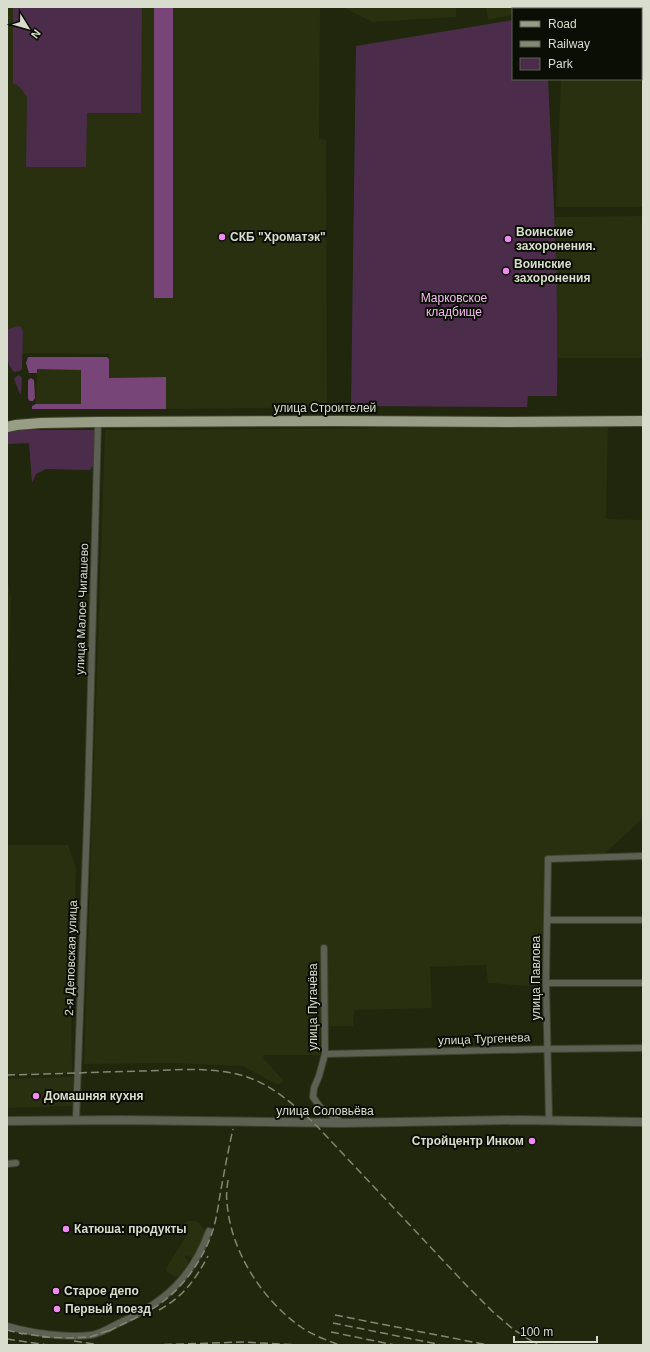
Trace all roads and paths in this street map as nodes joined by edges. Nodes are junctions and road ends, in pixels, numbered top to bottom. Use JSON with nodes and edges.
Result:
{"nodes":[{"id":1,"x":643,"y":421,"type":"edge"},
{"id":2,"x":98,"y":422,"type":"junction"},
{"id":3,"x":7,"y":427,"type":"edge"},
{"id":4,"x":88,"y":796,"type":"joint"},
{"id":5,"x":643,"y":856,"type":"edge"},
{"id":6,"x":547,"y":920,"type":"junction"},
{"id":7,"x":643,"y":920,"type":"edge"},
{"id":8,"x":324,"y":948,"type":"dead end"},
{"id":9,"x":546,"y":983,"type":"junction"},
{"id":10,"x":643,"y":983,"type":"edge"},
{"id":11,"x":643,"y":1048,"type":"edge"},
{"id":12,"x":548,"y":1049,"type":"junction"},
{"id":13,"x":325,"y":1054,"type":"junction"},
{"id":14,"x":76,"y":1120,"type":"junction"},
{"id":15,"x":549,"y":1120,"type":"junction"},
{"id":16,"x":7,"y":1121,"type":"edge"},
{"id":17,"x":643,"y":1122,"type":"edge"},
{"id":18,"x":342,"y":1123,"type":"junction"},
{"id":19,"x":16,"y":1163,"type":"dead end"},
{"id":20,"x":7,"y":1164,"type":"edge"},
{"id":21,"x":209,"y":1230,"type":"dead end"},
{"id":22,"x":7,"y":1326,"type":"edge"}],
"edges":[{"from":1,"to":2,"type":"main road","name":"улица Строителей"},
{"from":2,"to":3,"type":"main road","name":"улица Строителей"},
{"from":2,"to":4,"type":"street","name":"улица Малое Чигашево"},
{"from":4,"to":14,"type":"street","name":"2-я Деповская улица"},
{"from":5,"to":6,"type":"street","name":"улица Павлова"},
{"from":6,"to":7,"type":"street"},
{"from":6,"to":9,"type":"street","name":"улица Павлова"},
{"from":8,"to":13,"type":"street","name":"улица Пугачёва"},
{"from":9,"to":10,"type":"street"},
{"from":9,"to":12,"type":"street","name":"улица Павлова"},
{"from":11,"to":12,"type":"street","name":"улица Тургенева"},
{"from":12,"to":13,"type":"street","name":"улица Тургенева"},
{"from":12,"to":15,"type":"street","name":"улица Павлова"},
{"from":13,"to":18,"type":"street","name":"улица Пугачёва"},
{"from":14,"to":16,"type":"street","name":"улица Соловьёва"},
{"from":14,"to":18,"type":"street","name":"улица Соловьёва"},
{"from":15,"to":17,"type":"street","name":"улица Соловьёва"},
{"from":15,"to":18,"type":"street","name":"улица Соловьёва"},
{"from":19,"to":20,"type":"street"},
{"from":21,"to":22,"type":"street"}]}
